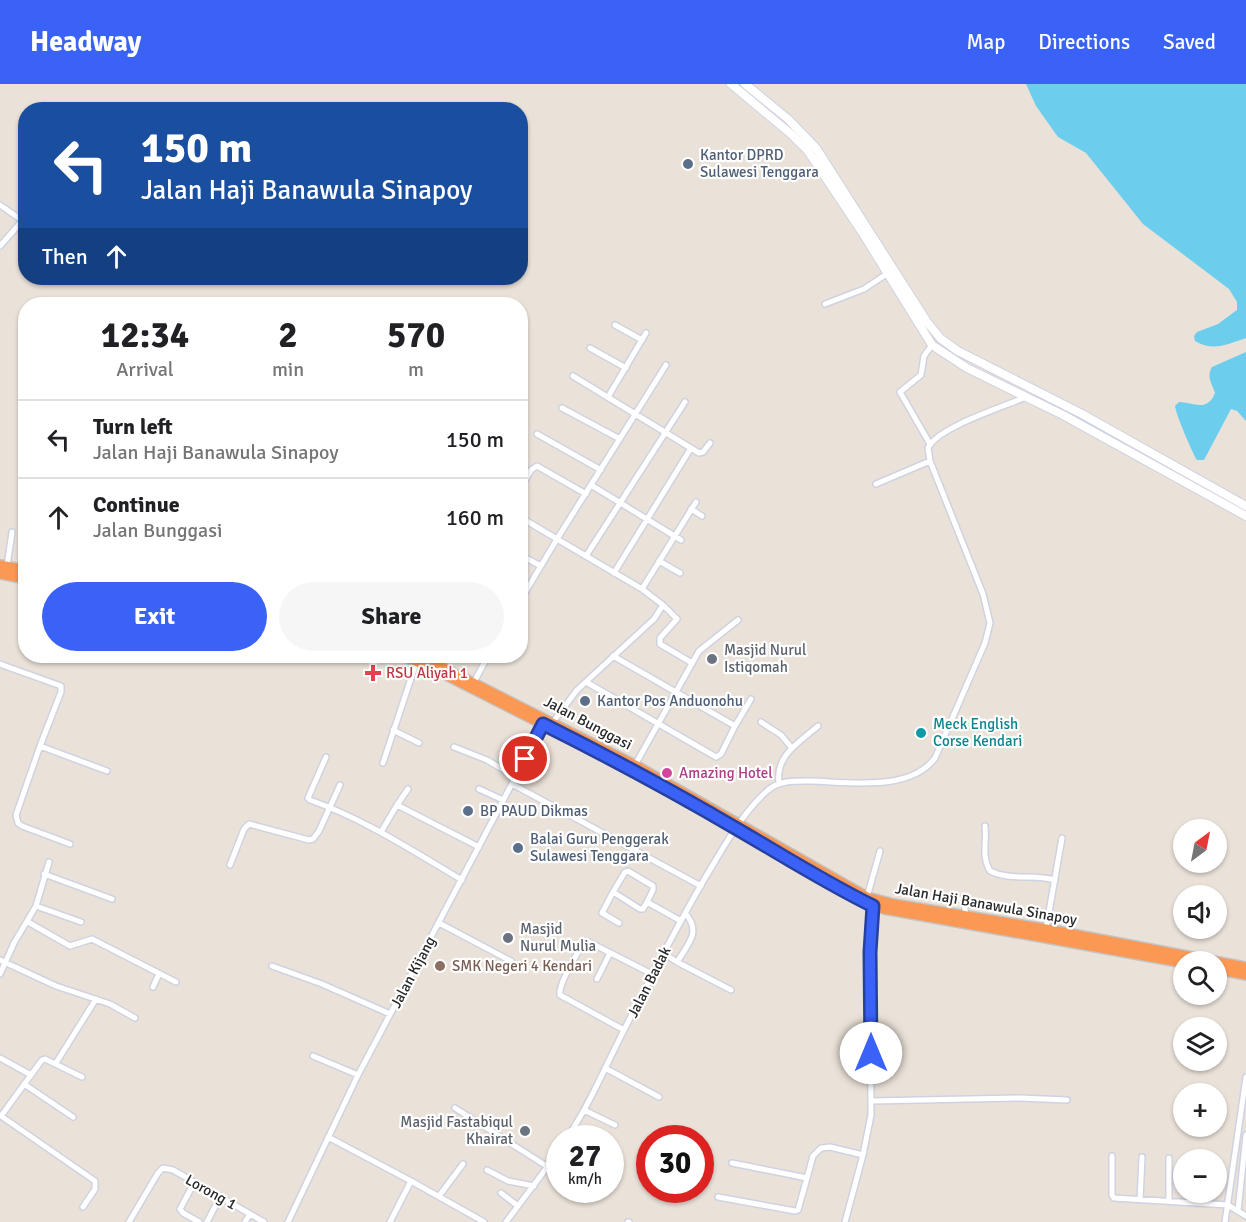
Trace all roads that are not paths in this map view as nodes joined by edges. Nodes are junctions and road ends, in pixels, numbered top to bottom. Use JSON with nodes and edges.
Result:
{"nodes":[{"id":1,"x":732,"y":84,"type":"edge"},
{"id":2,"x":745,"y":84,"type":"edge"},
{"id":3,"x":0,"y":205,"type":"edge"},
{"id":4,"x":18,"y":218,"type":"edge"},
{"id":5,"x":18,"y":228,"type":"edge"},
{"id":6,"x":0,"y":246,"type":"edge"},
{"id":7,"x":888,"y":273,"type":"junction"},
{"id":8,"x":825,"y":304,"type":"dead end"},
{"id":9,"x":615,"y":325,"type":"dead end"},
{"id":10,"x":646,"y":333,"type":"dead end"},
{"id":11,"x":642,"y":340,"type":"junction"},
{"id":12,"x":932,"y":345,"type":"junction"},
{"id":13,"x":590,"y":348,"type":"dead end"},
{"id":14,"x":666,"y":365,"type":"dead end"},
{"id":15,"x":626,"y":368,"type":"junction"},
{"id":16,"x":573,"y":376,"type":"dead end"},
{"id":17,"x":608,"y":397,"type":"junction"},
{"id":18,"x":1026,"y":397,"type":"junction"},
{"id":19,"x":685,"y":402,"type":"dead end"},
{"id":20,"x":1067,"y":407,"type":"junction"},
{"id":21,"x":562,"y":408,"type":"dead end"},
{"id":22,"x":636,"y":413,"type":"junction"},
{"id":23,"x":1063,"y":415,"type":"junction"},
{"id":24,"x":666,"y":432,"type":"junction"},
{"id":25,"x":537,"y":434,"type":"dead end"},
{"id":26,"x":620,"y":439,"type":"junction"},
{"id":27,"x":710,"y":442,"type":"dead end"},
{"id":28,"x":930,"y":444,"type":"junction"},
{"id":29,"x":692,"y":448,"type":"junction"},
{"id":30,"x":930,"y":461,"type":"junction"},
{"id":31,"x":601,"y":470,"type":"junction"},
{"id":32,"x":528,"y":475,"type":"edge"},
{"id":33,"x":876,"y":484,"type":"dead end"},
{"id":34,"x":591,"y":485,"type":"junction"},
{"id":35,"x":586,"y":494,"type":"junction"},
{"id":36,"x":696,"y":502,"type":"dead end"},
{"id":37,"x":620,"y":503,"type":"junction"},
{"id":38,"x":692,"y":509,"type":"junction"},
{"id":39,"x":1245,"y":512,"type":"edge"},
{"id":40,"x":702,"y":516,"type":"dead end"},
{"id":41,"x":646,"y":519,"type":"junction"},
{"id":42,"x":528,"y":522,"type":"edge"},
{"id":43,"x":12,"y":532,"type":"dead end"},
{"id":44,"x":674,"y":536,"type":"junction"},
{"id":45,"x":557,"y":539,"type":"junction"},
{"id":46,"x":681,"y":540,"type":"dead end"},
{"id":47,"x":586,"y":556,"type":"junction"},
{"id":48,"x":528,"y":559,"type":"edge"},
{"id":49,"x":659,"y":561,"type":"junction"},
{"id":50,"x":541,"y":566,"type":"junction"},
{"id":51,"x":2,"y":569,"type":"edge"},
{"id":52,"x":18,"y":570,"type":"edge"},
{"id":53,"x":614,"y":573,"type":"junction"},
{"id":54,"x":680,"y":573,"type":"dead end"},
{"id":55,"x":18,"y":576,"type":"edge"},
{"id":56,"x":528,"y":585,"type":"edge"},
{"id":57,"x":642,"y":589,"type":"junction"},
{"id":58,"x":663,"y":605,"type":"junction"},
{"id":59,"x":738,"y":620,"type":"dead end"},
{"id":60,"x":613,"y":656,"type":"junction"},
{"id":61,"x":416,"y":663,"type":"edge"},
{"id":62,"x":428,"y":663,"type":"edge"},
{"id":63,"x":446,"y":663,"type":"edge"},
{"id":64,"x":484,"y":663,"type":"edge"},
{"id":65,"x":692,"y":663,"type":"junction"},
{"id":66,"x":0,"y":664,"type":"edge"},
{"id":67,"x":474,"y":682,"type":"junction"},
{"id":68,"x":586,"y":682,"type":"junction"},
{"id":69,"x":674,"y":693,"type":"junction"},
{"id":70,"x":492,"y":694,"type":"junction"},
{"id":71,"x":751,"y":699,"type":"dead end"},
{"id":72,"x":553,"y":722,"type":"junction"},
{"id":73,"x":761,"y":722,"type":"dead end"},
{"id":74,"x":543,"y":724,"type":"junction"},
{"id":75,"x":657,"y":724,"type":"junction"},
{"id":76,"x":735,"y":726,"type":"junction"},
{"id":77,"x":818,"y":726,"type":"dead end"},
{"id":78,"x":393,"y":730,"type":"junction"},
{"id":79,"x":419,"y":743,"type":"dead end"},
{"id":80,"x":40,"y":746,"type":"junction"},
{"id":81,"x":454,"y":747,"type":"dead end"},
{"id":82,"x":791,"y":747,"type":"junction"},
{"id":83,"x":326,"y":757,"type":"dead end"},
{"id":84,"x":382,"y":763,"type":"dead end"},
{"id":85,"x":635,"y":765,"type":"junction"},
{"id":86,"x":107,"y":771,"type":"dead end"},
{"id":87,"x":516,"y":777,"type":"junction"},
{"id":88,"x":779,"y":783,"type":"junction"},
{"id":89,"x":512,"y":784,"type":"junction"},
{"id":90,"x":340,"y":785,"type":"dead end"},
{"id":91,"x":408,"y":789,"type":"dead end"},
{"id":92,"x":479,"y":789,"type":"dead end"},
{"id":93,"x":503,"y":800,"type":"junction"},
{"id":94,"x":397,"y":805,"type":"junction"},
{"id":95,"x":330,"y":807,"type":"junction"},
{"id":96,"x":737,"y":826,"type":"junction"},
{"id":97,"x":985,"y":826,"type":"dead end"},
{"id":98,"x":381,"y":832,"type":"junction"},
{"id":99,"x":1062,"y":838,"type":"dead end"},
{"id":100,"x":70,"y":844,"type":"dead end"},
{"id":101,"x":479,"y":847,"type":"junction"},
{"id":102,"x":880,"y":851,"type":"dead end"},
{"id":103,"x":49,"y":862,"type":"dead end"},
{"id":104,"x":230,"y":865,"type":"dead end"},
{"id":105,"x":44,"y":874,"type":"junction"},
{"id":106,"x":462,"y":880,"type":"junction"},
{"id":107,"x":1055,"y":880,"type":"junction"},
{"id":108,"x":701,"y":886,"type":"junction"},
{"id":109,"x":613,"y":892,"type":"junction"},
{"id":110,"x":953,"y":896,"type":"dead end"},
{"id":111,"x":867,"y":897,"type":"junction"},
{"id":112,"x":112,"y":899,"type":"dead end"},
{"id":113,"x":648,"y":902,"type":"junction"},
{"id":114,"x":36,"y":906,"type":"junction"},
{"id":115,"x":873,"y":906,"type":"junction"},
{"id":116,"x":894,"y":908,"type":"junction"},
{"id":117,"x":686,"y":913,"type":"junction"},
{"id":118,"x":966,"y":916,"type":"junction"},
{"id":119,"x":681,"y":921,"type":"junction"},
{"id":120,"x":28,"y":922,"type":"junction"},
{"id":121,"x":81,"y":922,"type":"dead end"},
{"id":122,"x":439,"y":923,"type":"junction"},
{"id":123,"x":619,"y":923,"type":"dead end"},
{"id":124,"x":1046,"y":929,"type":"junction"},
{"id":125,"x":610,"y":953,"type":"junction"},
{"id":126,"x":663,"y":953,"type":"junction"},
{"id":127,"x":2,"y":961,"type":"edge"},
{"id":128,"x":511,"y":961,"type":"dead end"},
{"id":129,"x":1173,"y":961,"type":"edge"},
{"id":130,"x":677,"y":962,"type":"junction"},
{"id":131,"x":272,"y":966,"type":"dead end"},
{"id":132,"x":1246,"y":967,"type":"edge"},
{"id":133,"x":1227,"y":971,"type":"edge"},
{"id":134,"x":0,"y":974,"type":"edge"},
{"id":135,"x":159,"y":974,"type":"junction"},
{"id":136,"x":652,"y":974,"type":"junction"},
{"id":137,"x":1246,"y":975,"type":"edge"},
{"id":138,"x":597,"y":979,"type":"dead end"},
{"id":139,"x":176,"y":982,"type":"dead end"},
{"id":140,"x":153,"y":987,"type":"dead end"},
{"id":141,"x":731,"y":990,"type":"dead end"},
{"id":142,"x":96,"y":999,"type":"junction"},
{"id":143,"x":390,"y":1014,"type":"junction"},
{"id":144,"x":135,"y":1018,"type":"dead end"},
{"id":145,"x":624,"y":1030,"type":"junction"},
{"id":146,"x":313,"y":1056,"type":"dead end"},
{"id":147,"x":0,"y":1058,"type":"edge"},
{"id":148,"x":56,"y":1063,"type":"junction"},
{"id":149,"x":605,"y":1068,"type":"junction"},
{"id":150,"x":31,"y":1075,"type":"junction"},
{"id":151,"x":358,"y":1075,"type":"junction"},
{"id":152,"x":82,"y":1077,"type":"dead end"},
{"id":153,"x":1246,"y":1077,"type":"edge"},
{"id":154,"x":24,"y":1084,"type":"junction"},
{"id":155,"x":659,"y":1097,"type":"dead end"},
{"id":156,"x":1067,"y":1100,"type":"dead end"},
{"id":157,"x":871,"y":1101,"type":"junction"},
{"id":158,"x":455,"y":1108,"type":"dead end"},
{"id":159,"x":584,"y":1110,"type":"junction"},
{"id":160,"x":0,"y":1117,"type":"edge"},
{"id":161,"x":73,"y":1117,"type":"dead end"},
{"id":162,"x":575,"y":1125,"type":"edge"},
{"id":163,"x":615,"y":1125,"type":"dead end"},
{"id":164,"x":1246,"y":1135,"type":"edge"},
{"id":165,"x":328,"y":1137,"type":"junction"},
{"id":166,"x":863,"y":1155,"type":"junction"},
{"id":167,"x":1112,"y":1156,"type":"dead end"},
{"id":168,"x":1142,"y":1157,"type":"dead end"},
{"id":169,"x":1169,"y":1158,"type":"dead end"},
{"id":170,"x":463,"y":1164,"type":"dead end"},
{"id":171,"x":732,"y":1164,"type":"dead end"},
{"id":172,"x":546,"y":1166,"type":"edge"},
{"id":173,"x":487,"y":1170,"type":"dead end"},
{"id":174,"x":546,"y":1170,"type":"edge"},
{"id":175,"x":1232,"y":1174,"type":"junction"},
{"id":176,"x":1243,"y":1175,"type":"edge"},
{"id":177,"x":807,"y":1179,"type":"junction"},
{"id":178,"x":411,"y":1181,"type":"junction"},
{"id":179,"x":194,"y":1183,"type":"junction"},
{"id":180,"x":534,"y":1186,"type":"junction"},
{"id":181,"x":501,"y":1193,"type":"dead end"},
{"id":182,"x":439,"y":1196,"type":"junction"},
{"id":183,"x":220,"y":1197,"type":"junction"},
{"id":184,"x":718,"y":1197,"type":"dead end"},
{"id":185,"x":1140,"y":1200,"type":"junction"},
{"id":186,"x":1169,"y":1201,"type":"junction"},
{"id":187,"x":1173,"y":1201,"type":"edge"},
{"id":188,"x":1199,"y":1203,"type":"edge"},
{"id":189,"x":1228,"y":1205,"type":"junction"},
{"id":190,"x":518,"y":1206,"type":"junction"},
{"id":191,"x":83,"y":1207,"type":"dead end"},
{"id":192,"x":1238,"y":1211,"type":"junction"},
{"id":193,"x":250,"y":1214,"type":"junction"},
{"id":194,"x":1246,"y":1216,"type":"edge"},
{"id":195,"x":130,"y":1222,"type":"edge"},
{"id":196,"x":199,"y":1222,"type":"edge"},
{"id":197,"x":207,"y":1222,"type":"edge"},
{"id":198,"x":245,"y":1222,"type":"edge"},
{"id":199,"x":264,"y":1222,"type":"edge"},
{"id":200,"x":288,"y":1222,"type":"edge"},
{"id":201,"x":390,"y":1222,"type":"edge"},
{"id":202,"x":484,"y":1222,"type":"edge"},
{"id":203,"x":506,"y":1222,"type":"edge"},
{"id":204,"x":845,"y":1222,"type":"edge"},
{"id":205,"x":1226,"y":1222,"type":"edge"}],
"edges":[{"from":1,"to":7,"type":"street"},
{"from":2,"to":20,"type":"street"},
{"from":3,"to":4,"type":"street"},
{"from":5,"to":6,"type":"street"},
{"from":7,"to":8,"type":"street"},
{"from":7,"to":12,"type":"street"},
{"from":9,"to":11,"type":"street"},
{"from":10,"to":11,"type":"street"},
{"from":11,"to":15,"type":"street"},
{"from":12,"to":18,"type":"street"},
{"from":12,"to":28,"type":"street"},
{"from":13,"to":15,"type":"street"},
{"from":14,"to":22,"type":"street"},
{"from":15,"to":17,"type":"street"},
{"from":16,"to":17,"type":"street"},
{"from":17,"to":22,"type":"street"},
{"from":18,"to":23,"type":"street"},
{"from":18,"to":28,"type":"street"},
{"from":19,"to":24,"type":"street"},
{"from":20,"to":23,"type":"street"},
{"from":20,"to":39,"type":"street"},
{"from":21,"to":26,"type":"street"},
{"from":22,"to":24,"type":"street"},
{"from":22,"to":26,"type":"street"},
{"from":23,"to":39,"type":"street"},
{"from":24,"to":29,"type":"street"},
{"from":24,"to":37,"type":"street"},
{"from":25,"to":31,"type":"street"},
{"from":26,"to":31,"type":"street"},
{"from":27,"to":29,"type":"street"},
{"from":28,"to":30,"type":"street"},
{"from":29,"to":41,"type":"street"},
{"from":30,"to":33,"type":"street"},
{"from":30,"to":88,"type":"street"},
{"from":31,"to":34,"type":"street"},
{"from":32,"to":35,"type":"street"},
{"from":34,"to":35,"type":"street"},
{"from":34,"to":37,"type":"street"},
{"from":35,"to":45,"type":"street"},
{"from":36,"to":38,"type":"street"},
{"from":37,"to":41,"type":"street"},
{"from":37,"to":47,"type":"street"},
{"from":38,"to":40,"type":"street"},
{"from":38,"to":44,"type":"street"},
{"from":41,"to":44,"type":"street"},
{"from":41,"to":53,"type":"street"},
{"from":42,"to":45,"type":"street"},
{"from":43,"to":51,"type":"street"},
{"from":44,"to":46,"type":"street"},
{"from":44,"to":49,"type":"street"},
{"from":45,"to":47,"type":"street"},
{"from":45,"to":50,"type":"street"},
{"from":47,"to":53,"type":"street"},
{"from":48,"to":50,"type":"street"},
{"from":49,"to":54,"type":"street"},
{"from":49,"to":57,"type":"street"},
{"from":50,"to":56,"type":"street"},
{"from":51,"to":52,"type":"highway"},
{"from":51,"to":55,"type":"highway"},
{"from":53,"to":57,"type":"street"},
{"from":57,"to":58,"type":"street"},
{"from":58,"to":60,"type":"street"},
{"from":58,"to":65,"type":"street"},
{"from":59,"to":65,"type":"street"},
{"from":60,"to":68,"type":"street"},
{"from":60,"to":69,"type":"street"},
{"from":61,"to":78,"type":"street"},
{"from":62,"to":70,"type":"highway","name":"Jalan Bunggasi"},
{"from":63,"to":67,"type":"highway","name":"Jalan Bunggasi"},
{"from":64,"to":67,"type":"street"},
{"from":65,"to":69,"type":"street"},
{"from":66,"to":80,"type":"street"},
{"from":67,"to":70,"type":"highway","name":"Jalan Bunggasi"},
{"from":68,"to":72,"type":"street"},
{"from":68,"to":75,"type":"street"},
{"from":69,"to":75,"type":"street"},
{"from":69,"to":76,"type":"street"},
{"from":70,"to":72,"type":"highway","name":"Jalan Bunggasi"},
{"from":70,"to":74,"type":"highway","name":"Jalan Bunggasi"},
{"from":71,"to":76,"type":"street"},
{"from":72,"to":85,"type":"highway","name":"Jalan Bunggasi"},
{"from":73,"to":82,"type":"street"},
{"from":74,"to":87,"type":"street","name":"Jalan Kijang"},
{"from":74,"to":96,"type":"highway","name":"Jalan Bunggasi"},
{"from":75,"to":76,"type":"street"},
{"from":75,"to":85,"type":"street"},
{"from":77,"to":82,"type":"street"},
{"from":78,"to":79,"type":"street"},
{"from":78,"to":84,"type":"street"},
{"from":80,"to":86,"type":"street"},
{"from":80,"to":100,"type":"street"},
{"from":81,"to":87,"type":"street"},
{"from":82,"to":88,"type":"street"},
{"from":83,"to":95,"type":"street"},
{"from":85,"to":96,"type":"highway","name":"Jalan Bunggasi"},
{"from":87,"to":89,"type":"street","name":"Jalan Kijang"},
{"from":88,"to":96,"type":"street","name":"Jalan Badak"},
{"from":89,"to":93,"type":"street","name":"Jalan Kijang"},
{"from":89,"to":108,"type":"street"},
{"from":90,"to":95,"type":"street"},
{"from":91,"to":94,"type":"street"},
{"from":92,"to":93,"type":"street"},
{"from":93,"to":101,"type":"street","name":"Jalan Kijang"},
{"from":94,"to":98,"type":"street"},
{"from":94,"to":101,"type":"street"},
{"from":95,"to":98,"type":"street"},
{"from":95,"to":104,"type":"street"},
{"from":96,"to":108,"type":"street","name":"Jalan Badak"},
{"from":96,"to":111,"type":"highway","name":"Jalan Haji Banawula Sinapoy"},
{"from":96,"to":115,"type":"highway","name":"Jalan Haji Banawula Sinapoy"},
{"from":97,"to":107,"type":"street"},
{"from":98,"to":106,"type":"street"},
{"from":99,"to":107,"type":"street"},
{"from":101,"to":106,"type":"street","name":"Jalan Kijang"},
{"from":102,"to":111,"type":"street"},
{"from":103,"to":105,"type":"street"},
{"from":105,"to":112,"type":"street"},
{"from":105,"to":114,"type":"street"},
{"from":106,"to":122,"type":"street","name":"Jalan Kijang"},
{"from":107,"to":124,"type":"street"},
{"from":108,"to":117,"type":"street","name":"Jalan Badak"},
{"from":109,"to":113,"type":"street"},
{"from":109,"to":113,"type":"street"},
{"from":109,"to":123,"type":"street"},
{"from":110,"to":118,"type":"street"},
{"from":111,"to":116,"type":"highway","name":"Jalan Haji Banawula Sinapoy"},
{"from":113,"to":119,"type":"street"},
{"from":114,"to":120,"type":"street"},
{"from":114,"to":121,"type":"street"},
{"from":115,"to":116,"type":"highway","name":"Jalan Haji Banawula Sinapoy"},
{"from":115,"to":157,"type":"street"},
{"from":116,"to":118,"type":"highway","name":"Jalan Haji Banawula Sinapoy"},
{"from":116,"to":129,"type":"highway","name":"Jalan Haji Banawula Sinapoy"},
{"from":117,"to":119,"type":"street","name":"Jalan Badak"},
{"from":117,"to":130,"type":"street"},
{"from":118,"to":124,"type":"highway","name":"Jalan Haji Banawula Sinapoy"},
{"from":119,"to":126,"type":"street","name":"Jalan Badak"},
{"from":120,"to":127,"type":"street"},
{"from":120,"to":135,"type":"street"},
{"from":122,"to":128,"type":"street"},
{"from":122,"to":143,"type":"street","name":"Jalan Kijang"},
{"from":124,"to":132,"type":"highway","name":"Jalan Haji Banawula Sinapoy"},
{"from":125,"to":136,"type":"street"},
{"from":125,"to":138,"type":"street"},
{"from":125,"to":145,"type":"street"},
{"from":126,"to":130,"type":"street"},
{"from":126,"to":136,"type":"street","name":"Jalan Badak"},
{"from":127,"to":134,"type":"street"},
{"from":127,"to":142,"type":"street"},
{"from":130,"to":141,"type":"street"},
{"from":131,"to":143,"type":"street"},
{"from":133,"to":137,"type":"highway"},
{"from":135,"to":139,"type":"street"},
{"from":135,"to":140,"type":"street"},
{"from":136,"to":145,"type":"street","name":"Jalan Badak"},
{"from":142,"to":144,"type":"street"},
{"from":142,"to":148,"type":"street"},
{"from":143,"to":151,"type":"street","name":"Jalan Kijang"},
{"from":145,"to":149,"type":"street","name":"Jalan Badak"},
{"from":146,"to":151,"type":"street"},
{"from":147,"to":150,"type":"street"},
{"from":148,"to":150,"type":"street"},
{"from":148,"to":152,"type":"street"},
{"from":149,"to":155,"type":"street"},
{"from":149,"to":159,"type":"street","name":"Jalan Badak"},
{"from":150,"to":154,"type":"street"},
{"from":151,"to":165,"type":"street","name":"Jalan Kijang"},
{"from":153,"to":175,"type":"street"},
{"from":154,"to":160,"type":"street"},
{"from":154,"to":161,"type":"street"},
{"from":156,"to":157,"type":"street"},
{"from":157,"to":166,"type":"street"},
{"from":158,"to":172,"type":"street"},
{"from":159,"to":162,"type":"street","name":"Jalan Badak"},
{"from":159,"to":163,"type":"street"},
{"from":160,"to":191,"type":"street"},
{"from":164,"to":176,"type":"street"},
{"from":165,"to":178,"type":"street"},
{"from":165,"to":200,"type":"street","name":"Jalan Kijang"},
{"from":166,"to":177,"type":"street"},
{"from":166,"to":204,"type":"street"},
{"from":167,"to":185,"type":"street"},
{"from":168,"to":185,"type":"street"},
{"from":169,"to":186,"type":"street"},
{"from":170,"to":182,"type":"street"},
{"from":171,"to":177,"type":"street"},
{"from":173,"to":180,"type":"street"},
{"from":174,"to":180,"type":"street"},
{"from":175,"to":176,"type":"street"},
{"from":175,"to":189,"type":"street"},
{"from":176,"to":192,"type":"street"},
{"from":177,"to":184,"type":"street"},
{"from":178,"to":182,"type":"street"},
{"from":178,"to":201,"type":"street"},
{"from":179,"to":183,"type":"street","name":"Lorong 1"},
{"from":179,"to":195,"type":"street","name":"Lorong 1"},
{"from":179,"to":196,"type":"street"},
{"from":180,"to":190,"type":"street"},
{"from":181,"to":190,"type":"street"},
{"from":182,"to":202,"type":"street"},
{"from":183,"to":193,"type":"street","name":"Lorong 1"},
{"from":183,"to":197,"type":"street"},
{"from":185,"to":186,"type":"street"},
{"from":186,"to":187,"type":"street"},
{"from":188,"to":189,"type":"street"},
{"from":189,"to":192,"type":"street"},
{"from":189,"to":205,"type":"street"},
{"from":190,"to":203,"type":"street"},
{"from":192,"to":194,"type":"street"},
{"from":193,"to":198,"type":"street"},
{"from":193,"to":199,"type":"street","name":"Lorong 1"}]}
